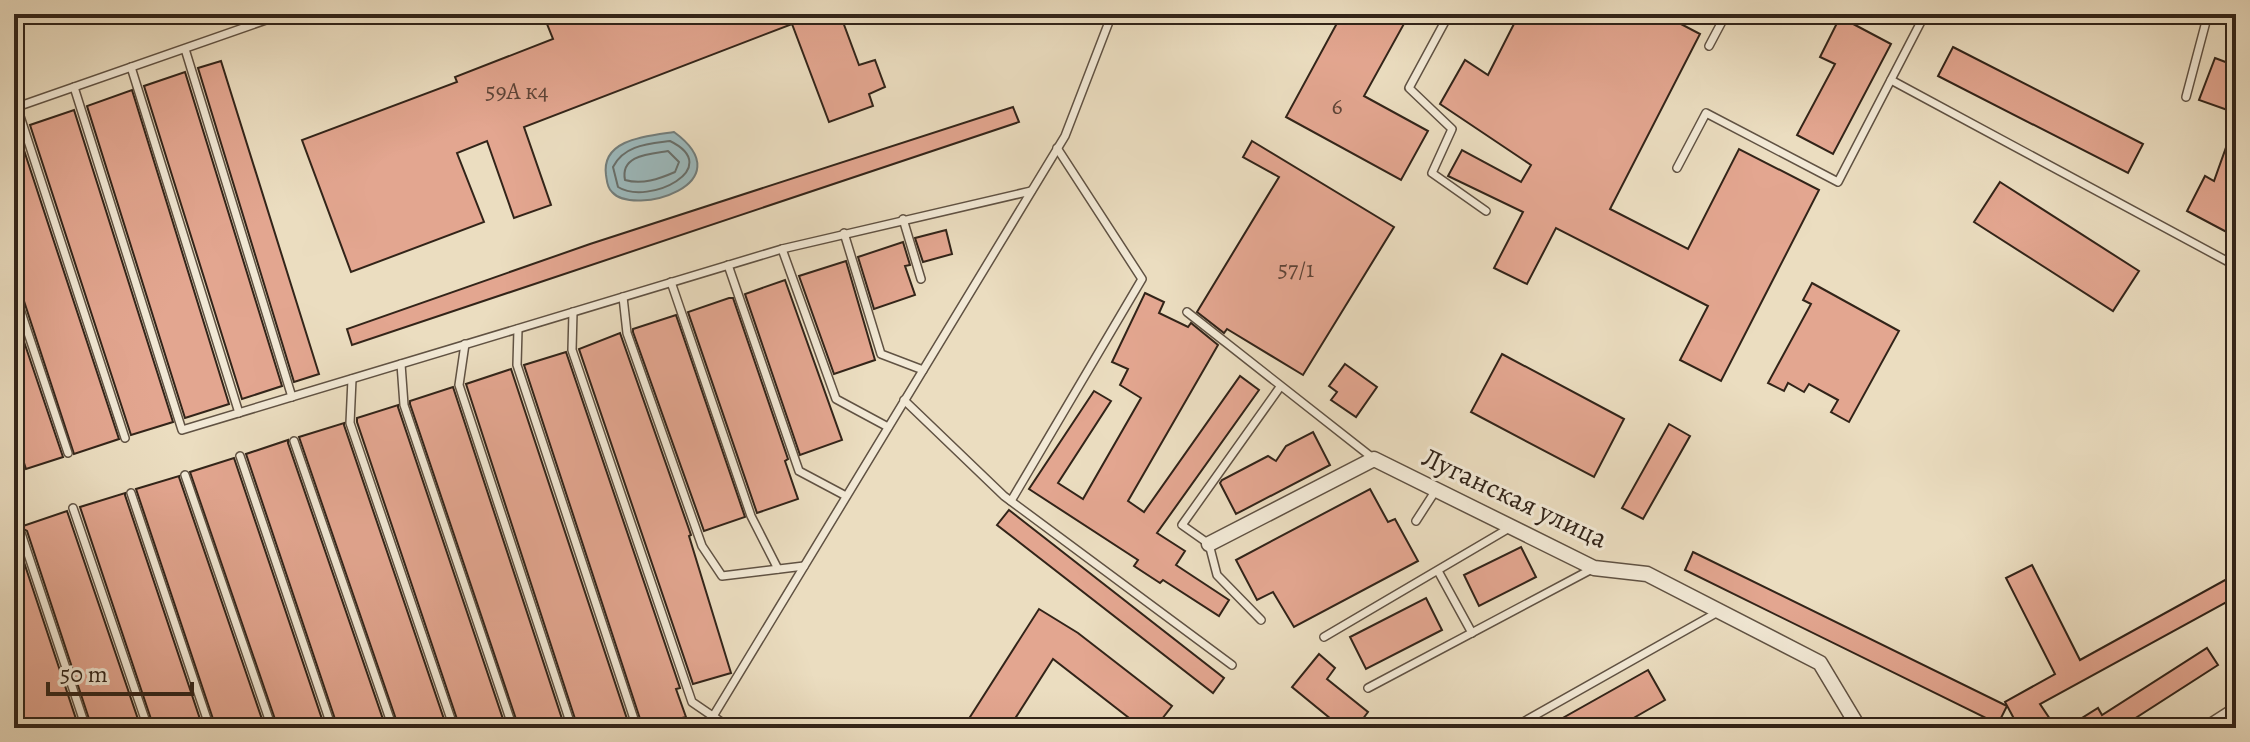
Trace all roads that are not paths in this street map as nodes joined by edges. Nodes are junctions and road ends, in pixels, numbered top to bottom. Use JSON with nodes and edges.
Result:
{"nodes":[{"id":1,"x":283,"y":14,"type":"edge"},
{"id":2,"x":1112,"y":14,"type":"edge"},
{"id":3,"x":1449,"y":14,"type":"edge"},
{"id":4,"x":1726,"y":14,"type":"edge"},
{"id":5,"x":1925,"y":14,"type":"edge"},
{"id":6,"x":2208,"y":14,"type":"edge"},
{"id":7,"x":1709,"y":46,"type":"dead end"},
{"id":8,"x":185,"y":49,"type":"junction"},
{"id":9,"x":131,"y":67,"type":"junction"},
{"id":10,"x":1891,"y":80,"type":"junction"},
{"id":11,"x":74,"y":87,"type":"junction"},
{"id":12,"x":2186,"y":97,"type":"dead end"},
{"id":13,"x":16,"y":108,"type":"edge"},
{"id":14,"x":1057,"y":148,"type":"junction"},
{"id":15,"x":1677,"y":168,"type":"dead end"},
{"id":16,"x":1031,"y":191,"type":"junction"},
{"id":17,"x":1486,"y":211,"type":"dead end"},
{"id":18,"x":903,"y":219,"type":"junction"},
{"id":19,"x":844,"y":233,"type":"junction"},
{"id":20,"x":782,"y":249,"type":"junction"},
{"id":21,"x":728,"y":265,"type":"junction"},
{"id":22,"x":2236,"y":266,"type":"edge"},
{"id":23,"x":921,"y":279,"type":"dead end"},
{"id":24,"x":671,"y":282,"type":"junction"},
{"id":25,"x":14,"y":291,"type":"edge"},
{"id":26,"x":623,"y":297,"type":"junction"},
{"id":27,"x":573,"y":312,"type":"junction"},
{"id":28,"x":1187,"y":312,"type":"dead end"},
{"id":29,"x":518,"y":329,"type":"junction"},
{"id":30,"x":465,"y":344,"type":"junction"},
{"id":31,"x":401,"y":364,"type":"junction"},
{"id":32,"x":923,"y":370,"type":"junction"},
{"id":33,"x":352,"y":379,"type":"junction"},
{"id":34,"x":1280,"y":387,"type":"junction"},
{"id":35,"x":292,"y":397,"type":"junction"},
{"id":36,"x":904,"y":400,"type":"junction"},
{"id":37,"x":239,"y":413,"type":"junction"},
{"id":38,"x":888,"y":427,"type":"junction"},
{"id":39,"x":125,"y":438,"type":"dead end"},
{"id":40,"x":294,"y":441,"type":"dead end"},
{"id":41,"x":68,"y":453,"type":"dead end"},
{"id":42,"x":240,"y":456,"type":"dead end"},
{"id":43,"x":1374,"y":459,"type":"junction"},
{"id":44,"x":185,"y":475,"type":"dead end"},
{"id":45,"x":1436,"y":490,"type":"junction"},
{"id":46,"x":131,"y":493,"type":"dead end"},
{"id":47,"x":846,"y":496,"type":"junction"},
{"id":48,"x":1011,"y":501,"type":"junction"},
{"id":49,"x":73,"y":508,"type":"dead end"},
{"id":50,"x":1416,"y":521,"type":"dead end"},
{"id":51,"x":1511,"y":527,"type":"junction"},
{"id":52,"x":21,"y":533,"type":"dead end"},
{"id":53,"x":1209,"y":544,"type":"junction"},
{"id":54,"x":804,"y":566,"type":"junction"},
{"id":55,"x":1594,"y":568,"type":"junction"},
{"id":56,"x":778,"y":569,"type":"junction"},
{"id":57,"x":1438,"y":571,"type":"junction"},
{"id":58,"x":1719,"y":611,"type":"junction"},
{"id":59,"x":1261,"y":620,"type":"dead end"},
{"id":60,"x":1472,"y":633,"type":"junction"},
{"id":61,"x":1324,"y":637,"type":"dead end"},
{"id":62,"x":1232,"y":665,"type":"dead end"},
{"id":63,"x":1368,"y":688,"type":"dead end"},
{"id":64,"x":14,"y":707,"type":"edge"},
{"id":65,"x":2236,"y":710,"type":"edge"},
{"id":66,"x":712,"y":717,"type":"junction"},
{"id":67,"x":20,"y":728,"type":"edge"},
{"id":68,"x":86,"y":728,"type":"edge"},
{"id":69,"x":148,"y":728,"type":"edge"},
{"id":70,"x":210,"y":728,"type":"edge"},
{"id":71,"x":272,"y":728,"type":"edge"},
{"id":72,"x":332,"y":728,"type":"edge"},
{"id":73,"x":393,"y":728,"type":"edge"},
{"id":74,"x":454,"y":728,"type":"edge"},
{"id":75,"x":513,"y":728,"type":"edge"},
{"id":76,"x":572,"y":728,"type":"edge"},
{"id":77,"x":637,"y":728,"type":"edge"},
{"id":78,"x":706,"y":728,"type":"edge"},
{"id":79,"x":730,"y":728,"type":"edge"},
{"id":80,"x":1529,"y":728,"type":"edge"},
{"id":81,"x":1859,"y":728,"type":"edge"},
{"id":82,"x":2208,"y":728,"type":"edge"}],
"edges":[{"from":1,"to":8,"type":"lane"},
{"from":2,"to":14,"type":"lane"},
{"from":3,"to":17,"type":"lane"},
{"from":4,"to":7,"type":"lane"},
{"from":5,"to":10,"type":"lane"},
{"from":6,"to":12,"type":"lane"},
{"from":8,"to":9,"type":"lane"},
{"from":8,"to":35,"type":"lane"},
{"from":9,"to":11,"type":"lane"},
{"from":9,"to":37,"type":"lane"},
{"from":10,"to":15,"type":"lane"},
{"from":10,"to":22,"type":"lane"},
{"from":11,"to":13,"type":"lane"},
{"from":11,"to":37,"type":"lane"},
{"from":13,"to":39,"type":"lane"},
{"from":14,"to":16,"type":"lane"},
{"from":14,"to":48,"type":"lane"},
{"from":16,"to":18,"type":"lane"},
{"from":16,"to":32,"type":"lane"},
{"from":18,"to":19,"type":"lane"},
{"from":18,"to":23,"type":"lane"},
{"from":19,"to":20,"type":"lane"},
{"from":19,"to":32,"type":"lane"},
{"from":20,"to":21,"type":"lane"},
{"from":20,"to":38,"type":"lane"},
{"from":21,"to":24,"type":"lane"},
{"from":21,"to":47,"type":"lane"},
{"from":24,"to":26,"type":"lane"},
{"from":24,"to":56,"type":"lane"},
{"from":25,"to":41,"type":"lane"},
{"from":26,"to":27,"type":"lane"},
{"from":26,"to":56,"type":"lane"},
{"from":27,"to":29,"type":"lane"},
{"from":27,"to":66,"type":"lane"},
{"from":28,"to":34,"type":"lane"},
{"from":29,"to":30,"type":"lane"},
{"from":29,"to":77,"type":"lane"},
{"from":30,"to":31,"type":"lane"},
{"from":30,"to":76,"type":"lane"},
{"from":31,"to":33,"type":"lane"},
{"from":31,"to":75,"type":"lane"},
{"from":32,"to":36,"type":"lane"},
{"from":33,"to":35,"type":"lane"},
{"from":33,"to":74,"type":"lane"},
{"from":34,"to":43,"type":"lane"},
{"from":34,"to":53,"type":"lane"},
{"from":35,"to":37,"type":"lane"},
{"from":36,"to":38,"type":"lane"},
{"from":36,"to":48,"type":"lane"},
{"from":38,"to":47,"type":"lane"},
{"from":40,"to":73,"type":"lane"},
{"from":42,"to":72,"type":"lane"},
{"from":43,"to":45,"type":"street","name":"Луганская улица"},
{"from":43,"to":53,"type":"street"},
{"from":44,"to":71,"type":"lane"},
{"from":45,"to":50,"type":"lane"},
{"from":45,"to":51,"type":"street","name":"Луганская улица"},
{"from":46,"to":70,"type":"lane"},
{"from":47,"to":54,"type":"lane"},
{"from":48,"to":62,"type":"lane"},
{"from":49,"to":69,"type":"lane"},
{"from":51,"to":55,"type":"street","name":"Луганская улица"},
{"from":51,"to":57,"type":"lane"},
{"from":52,"to":68,"type":"lane"},
{"from":53,"to":59,"type":"lane"},
{"from":54,"to":56,"type":"lane"},
{"from":54,"to":66,"type":"lane"},
{"from":55,"to":58,"type":"street","name":"Луганская улица"},
{"from":55,"to":60,"type":"lane"},
{"from":57,"to":60,"type":"lane"},
{"from":57,"to":61,"type":"lane"},
{"from":58,"to":80,"type":"lane"},
{"from":58,"to":81,"type":"street","name":"Луганская улица"},
{"from":60,"to":63,"type":"lane"},
{"from":64,"to":67,"type":"lane"},
{"from":65,"to":82,"type":"street"},
{"from":66,"to":78,"type":"lane"},
{"from":66,"to":79,"type":"lane"}]}
